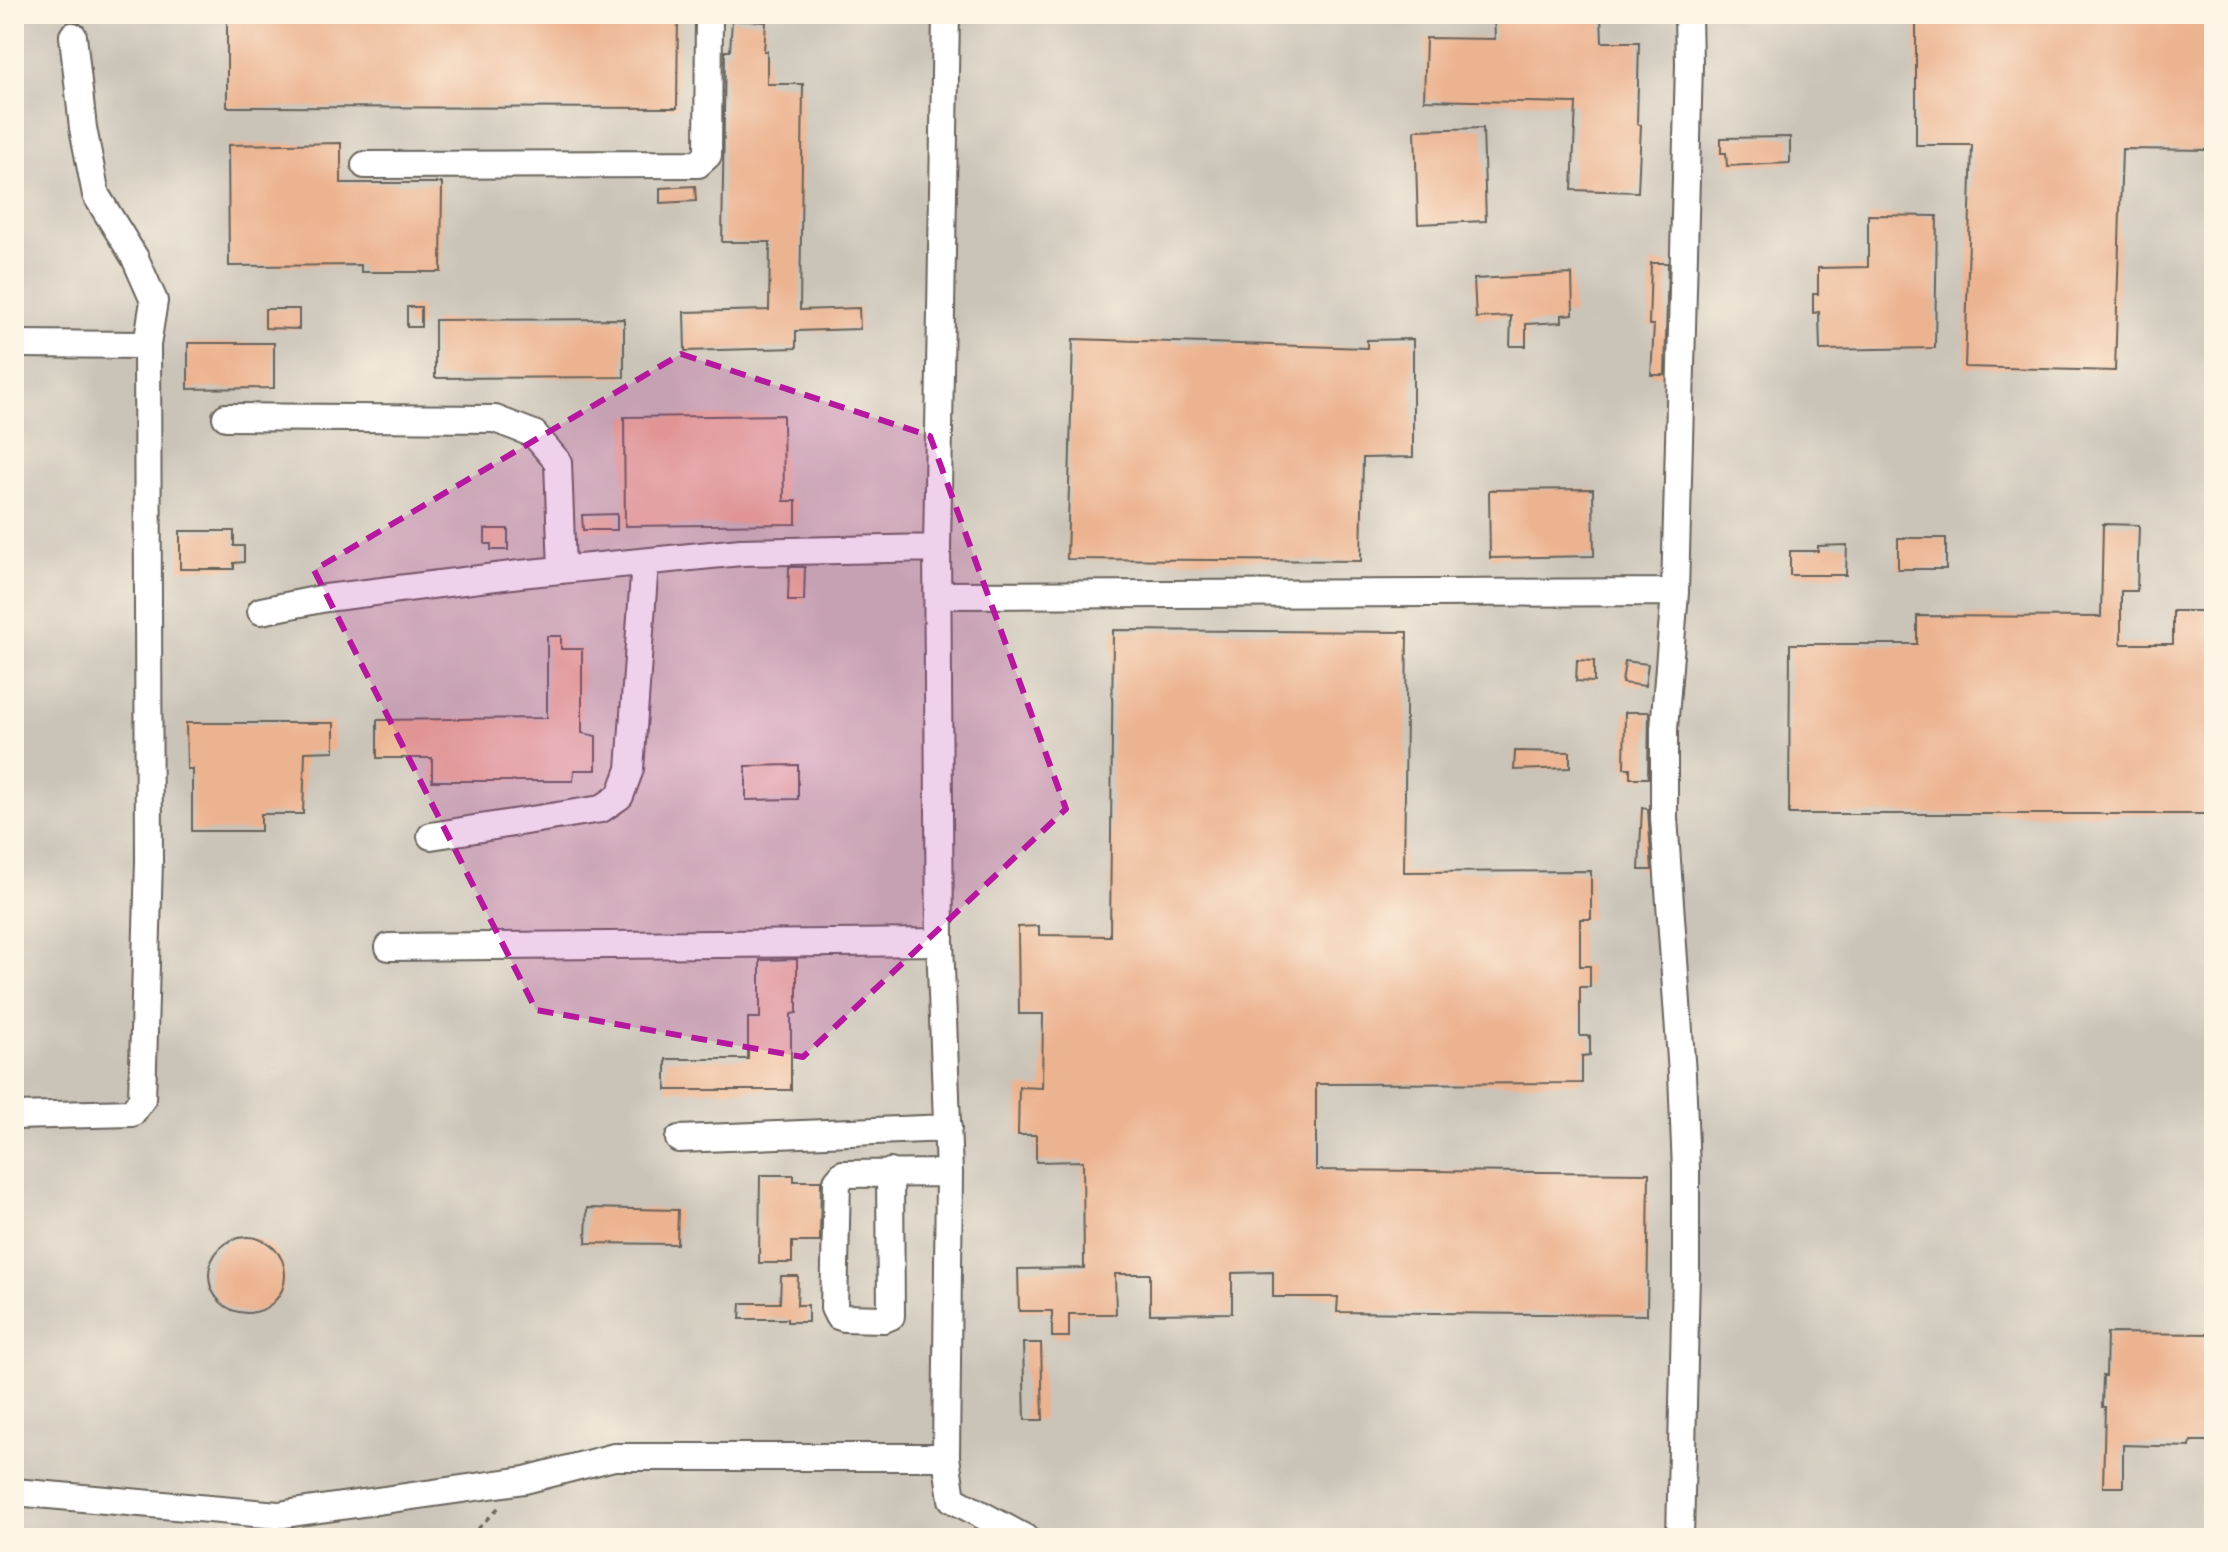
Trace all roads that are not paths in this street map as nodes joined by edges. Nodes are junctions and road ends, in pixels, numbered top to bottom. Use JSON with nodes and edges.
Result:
{"nodes":[{"id":1,"x":709,"y":14,"type":"edge"},
{"id":2,"x":946,"y":14,"type":"edge"},
{"id":3,"x":1688,"y":14,"type":"edge"},
{"id":4,"x":73,"y":36,"type":"dead end"},
{"id":5,"x":365,"y":165,"type":"dead end"},
{"id":6,"x":14,"y":344,"type":"edge"},
{"id":7,"x":147,"y":345,"type":"junction"},
{"id":8,"x":226,"y":417,"type":"dead end"},
{"id":9,"x":937,"y":548,"type":"junction"},
{"id":10,"x":645,"y":562,"type":"junction"},
{"id":11,"x":562,"y":570,"type":"junction"},
{"id":12,"x":1675,"y":592,"type":"junction"},
{"id":13,"x":938,"y":595,"type":"junction"},
{"id":14,"x":261,"y":611,"type":"dead end"},
{"id":15,"x":431,"y":836,"type":"dead end"},
{"id":16,"x":940,"y":942,"type":"junction"},
{"id":17,"x":389,"y":947,"type":"dead end"},
{"id":18,"x":14,"y":1116,"type":"edge"},
{"id":19,"x":948,"y":1128,"type":"junction"},
{"id":20,"x":679,"y":1139,"type":"dead end"},
{"id":21,"x":890,"y":1172,"type":"junction"},
{"id":22,"x":949,"y":1173,"type":"junction"},
{"id":23,"x":946,"y":1457,"type":"junction"},
{"id":24,"x":14,"y":1492,"type":"edge"},
{"id":25,"x":1025,"y":1538,"type":"edge"},
{"id":26,"x":1680,"y":1538,"type":"edge"}],
"edges":[{"from":1,"to":5,"type":"street"},
{"from":2,"to":9,"type":"street"},
{"from":3,"to":12,"type":"street"},
{"from":4,"to":7,"type":"street"},
{"from":6,"to":7,"type":"street"},
{"from":7,"to":18,"type":"street"},
{"from":8,"to":11,"type":"street"},
{"from":9,"to":10,"type":"street"},
{"from":9,"to":13,"type":"street"},
{"from":10,"to":11,"type":"street"},
{"from":10,"to":15,"type":"street"},
{"from":11,"to":14,"type":"street"},
{"from":12,"to":13,"type":"street"},
{"from":12,"to":26,"type":"street"},
{"from":13,"to":16,"type":"street"},
{"from":16,"to":17,"type":"street"},
{"from":16,"to":19,"type":"street"},
{"from":19,"to":20,"type":"street"},
{"from":19,"to":22,"type":"street"},
{"from":21,"to":21,"type":"street"},
{"from":21,"to":22,"type":"street"},
{"from":22,"to":23,"type":"street"},
{"from":23,"to":24,"type":"street"},
{"from":23,"to":25,"type":"street"}]}
